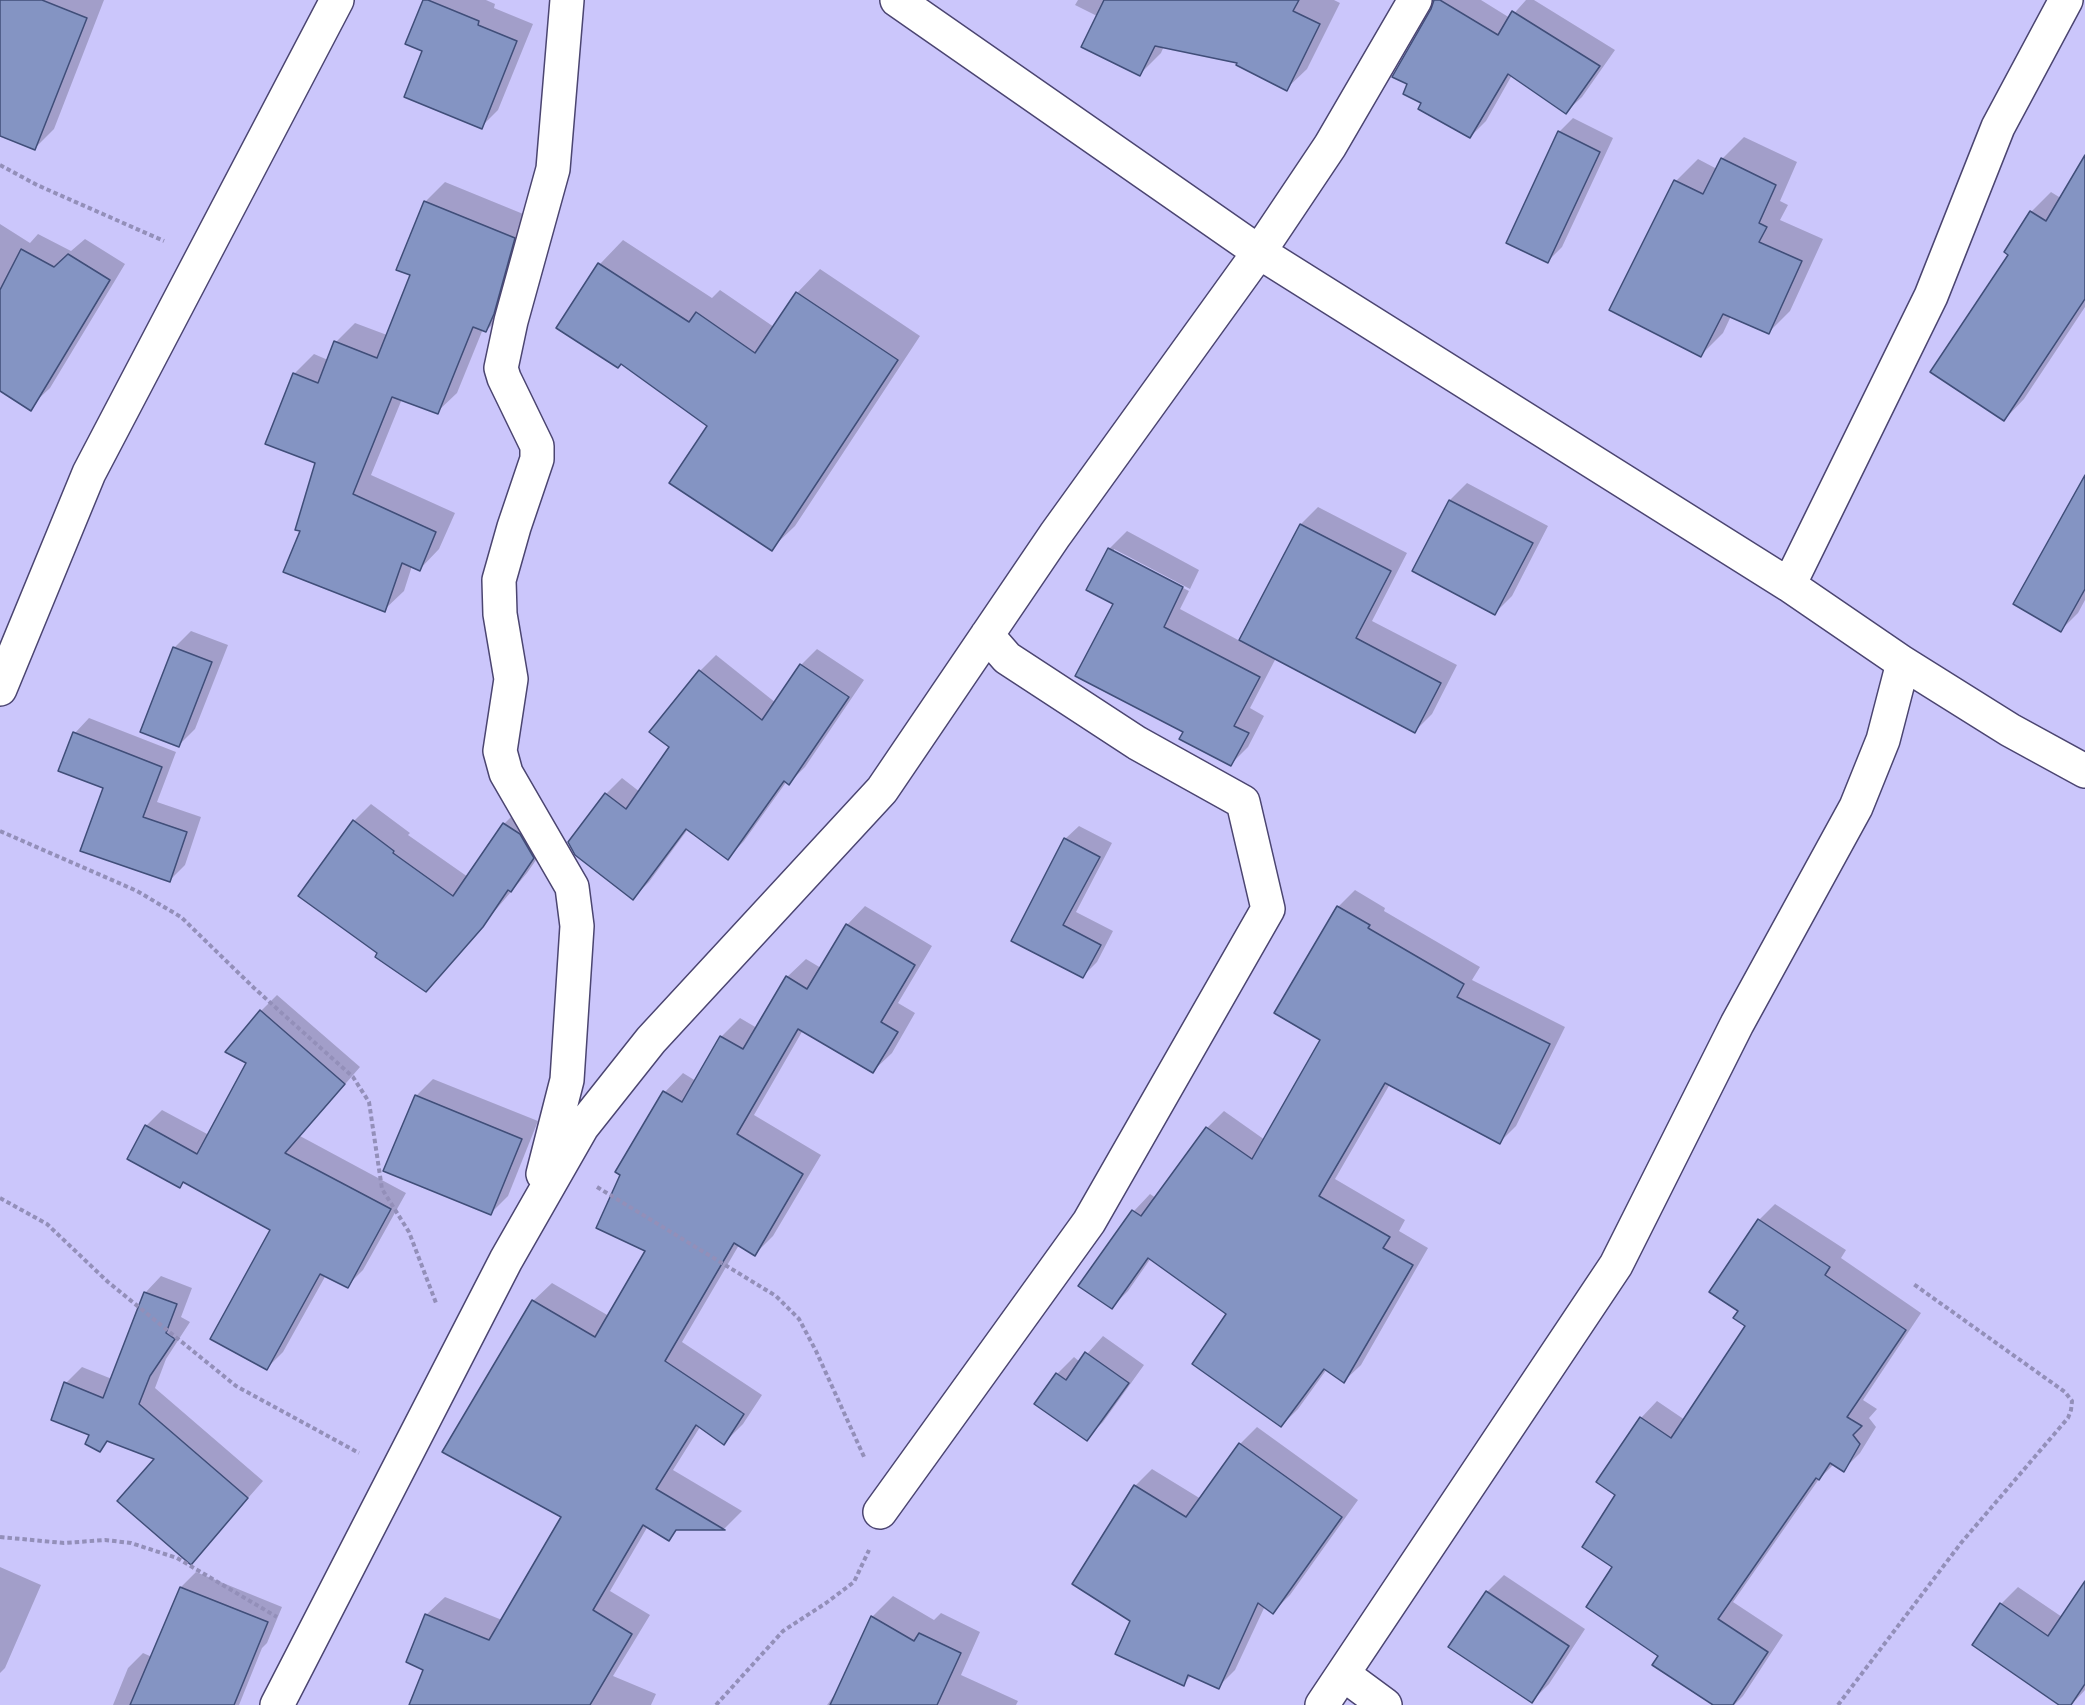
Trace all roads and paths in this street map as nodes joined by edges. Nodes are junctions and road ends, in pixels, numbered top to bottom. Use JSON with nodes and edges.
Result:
{"nodes":[{"id":1,"x":337,"y":0,"type":"edge"},
{"id":2,"x":567,"y":0,"type":"edge"},
{"id":3,"x":897,"y":0,"type":"edge"},
{"id":4,"x":1387,"y":0,"type":"edge"},
{"id":5,"x":1415,"y":0,"type":"edge"},
{"id":6,"x":2066,"y":0,"type":"edge"},
{"id":7,"x":1392,"y":41,"type":"junction"},
{"id":8,"x":0,"y":165,"type":"edge"},
{"id":9,"x":1259,"y":252,"type":"junction"},
{"id":10,"x":201,"y":257,"type":"junction"},
{"id":11,"x":1789,"y":585,"type":"junction"},
{"id":12,"x":987,"y":635,"type":"junction"},
{"id":13,"x":1902,"y":663,"type":"junction"},
{"id":14,"x":0,"y":688,"type":"edge"},
{"id":15,"x":2085,"y":771,"type":"edge"},
{"id":16,"x":0,"y":831,"type":"edge"},
{"id":17,"x":561,"y":1165,"type":"junction"},
{"id":18,"x":0,"y":1198,"type":"edge"},
{"id":19,"x":534,"y":1210,"type":"junction"},
{"id":20,"x":1912,"y":1283,"type":"dead end"},
{"id":21,"x":456,"y":1356,"type":"junction"},
{"id":22,"x":397,"y":1473,"type":"junction"},
{"id":23,"x":880,"y":1512,"type":"junction"},
{"id":24,"x":0,"y":1537,"type":"edge"},
{"id":25,"x":310,"y":1641,"type":"junction"},
{"id":26,"x":1343,"y":1674,"type":"junction"},
{"id":27,"x":277,"y":1705,"type":"edge"},
{"id":28,"x":716,"y":1705,"type":"edge"},
{"id":29,"x":1322,"y":1705,"type":"edge"},
{"id":30,"x":1385,"y":1705,"type":"edge"},
{"id":31,"x":1838,"y":1705,"type":"edge"}],
"edges":[{"from":1,"to":10,"type":"street"},
{"from":2,"to":19,"type":"street"},
{"from":3,"to":9,"type":"street"},
{"from":4,"to":7,"type":"street"},
{"from":5,"to":7,"type":"street"},
{"from":6,"to":11,"type":"street"},
{"from":7,"to":9,"type":"street"},
{"from":8,"to":10,"type":"path"},
{"from":9,"to":11,"type":"street"},
{"from":9,"to":12,"type":"street"},
{"from":10,"to":14,"type":"street"},
{"from":11,"to":13,"type":"street"},
{"from":12,"to":17,"type":"street"},
{"from":12,"to":23,"type":"street"},
{"from":13,"to":15,"type":"street"},
{"from":13,"to":26,"type":"street"},
{"from":16,"to":21,"type":"path"},
{"from":17,"to":19,"type":"street"},
{"from":17,"to":23,"type":"path"},
{"from":18,"to":22,"type":"path"},
{"from":19,"to":21,"type":"street"},
{"from":20,"to":31,"type":"path"},
{"from":21,"to":22,"type":"street"},
{"from":22,"to":25,"type":"street"},
{"from":23,"to":28,"type":"path"},
{"from":24,"to":25,"type":"path"},
{"from":25,"to":27,"type":"street"},
{"from":26,"to":29,"type":"street"},
{"from":26,"to":30,"type":"street"}]}
